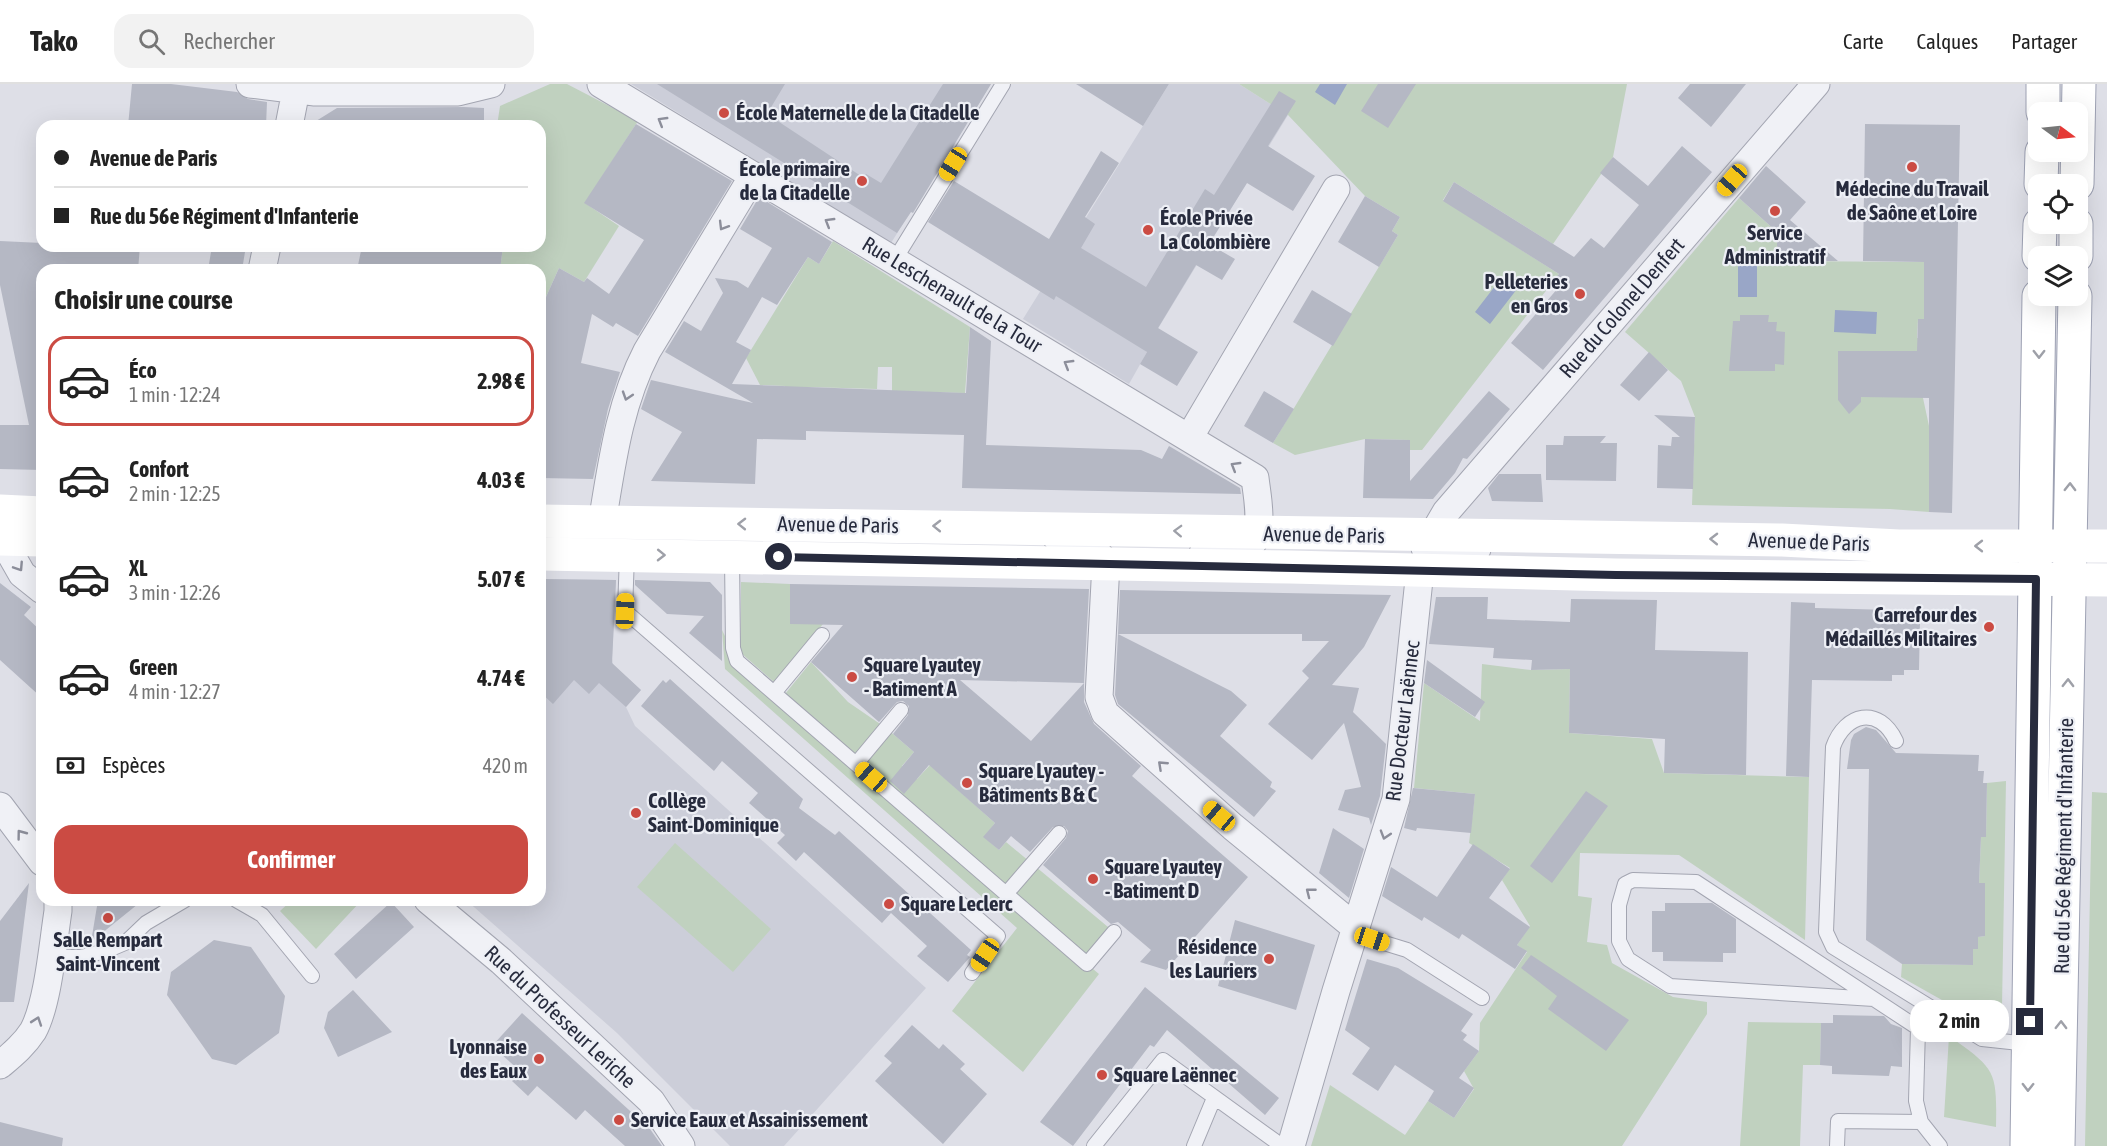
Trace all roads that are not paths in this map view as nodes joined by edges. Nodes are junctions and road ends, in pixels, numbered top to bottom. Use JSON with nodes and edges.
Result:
{"nodes":[{"id":1,"x":250,"y":84,"type":"edge"},
{"id":2,"x":491,"y":84,"type":"edge"},
{"id":3,"x":601,"y":84,"type":"edge"},
{"id":4,"x":1003,"y":84,"type":"edge"},
{"id":5,"x":2043,"y":84,"type":"edge"},
{"id":6,"x":2079,"y":84,"type":"edge"},
{"id":7,"x":414,"y":88,"type":"edge"},
{"id":8,"x":296,"y":90,"type":"junction"},
{"id":9,"x":1800,"y":90,"type":"edge"},
{"id":10,"x":2043,"y":102,"type":"edge"},
{"id":11,"x":290,"y":120,"type":"edge"},
{"id":12,"x":2077,"y":174,"type":"edge"},
{"id":13,"x":753,"y":176,"type":"junction"},
{"id":14,"x":1336,"y":189,"type":"dead end"},
{"id":15,"x":894,"y":261,"type":"junction"},
{"id":16,"x":2039,"y":306,"type":"edge"},
{"id":17,"x":2075,"y":306,"type":"edge"},
{"id":18,"x":1189,"y":438,"type":"junction"},
{"id":19,"x":36,"y":515,"type":"edge"},
{"id":20,"x":546,"y":521,"type":"edge"},
{"id":21,"x":602,"y":523,"type":"junction"},
{"id":22,"x":995,"y":527,"type":"junction"},
{"id":23,"x":1,"y":530,"type":"edge"},
{"id":24,"x":1257,"y":534,"type":"junction"},
{"id":25,"x":1432,"y":536,"type":"junction"},
{"id":26,"x":1559,"y":537,"type":"junction"},
{"id":27,"x":36,"y":539,"type":"edge"},
{"id":28,"x":2037,"y":546,"type":"junction"},
{"id":29,"x":2070,"y":546,"type":"junction"},
{"id":30,"x":2107,"y":546,"type":"edge"},
{"id":31,"x":546,"y":554,"type":"edge"},
{"id":32,"x":627,"y":555,"type":"junction"},
{"id":33,"x":732,"y":556,"type":"junction"},
{"id":34,"x":1106,"y":563,"type":"junction"},
{"id":35,"x":1140,"y":564,"type":"junction"},
{"id":36,"x":1325,"y":568,"type":"junction"},
{"id":37,"x":1420,"y":570,"type":"junction"},
{"id":38,"x":2036,"y":579,"type":"junction"},
{"id":39,"x":2069,"y":580,"type":"junction"},
{"id":40,"x":2107,"y":580,"type":"edge"},
{"id":41,"x":36,"y":585,"type":"edge"},
{"id":42,"x":822,"y":636,"type":"dead end"},
{"id":43,"x":774,"y":693,"type":"junction"},
{"id":44,"x":901,"y":710,"type":"dead end"},
{"id":45,"x":1896,"y":741,"type":"dead end"},
{"id":46,"x":856,"y":764,"type":"junction"},
{"id":47,"x":0,"y":806,"type":"edge"},
{"id":48,"x":1059,"y":833,"type":"dead end"},
{"id":49,"x":36,"y":854,"type":"edge"},
{"id":50,"x":1006,"y":894,"type":"junction"},
{"id":51,"x":57,"y":906,"type":"edge"},
{"id":52,"x":175,"y":906,"type":"edge"},
{"id":53,"x":246,"y":906,"type":"edge"},
{"id":54,"x":435,"y":906,"type":"edge"},
{"id":55,"x":1356,"y":931,"type":"junction"},
{"id":56,"x":1114,"y":932,"type":"dead end"},
{"id":57,"x":50,"y":957,"type":"junction"},
{"id":58,"x":972,"y":973,"type":"dead end"},
{"id":59,"x":312,"y":975,"type":"dead end"},
{"id":60,"x":1482,"y":998,"type":"dead end"},
{"id":61,"x":1874,"y":999,"type":"junction"},
{"id":62,"x":2029,"y":1044,"type":"junction"},
{"id":63,"x":0,"y":1065,"type":"edge"},
{"id":64,"x":1214,"y":1098,"type":"junction"},
{"id":65,"x":1921,"y":1122,"type":"junction"},
{"id":66,"x":681,"y":1146,"type":"edge"},
{"id":67,"x":1094,"y":1146,"type":"edge"},
{"id":68,"x":1194,"y":1146,"type":"edge"},
{"id":69,"x":1282,"y":1146,"type":"edge"},
{"id":70,"x":1291,"y":1146,"type":"edge"},
{"id":71,"x":1837,"y":1146,"type":"edge"},
{"id":72,"x":1940,"y":1146,"type":"edge"},
{"id":73,"x":2027,"y":1146,"type":"edge"},
{"id":74,"x":2058,"y":1146,"type":"edge"}],
"edges":[{"from":1,"to":8,"type":"street"},
{"from":2,"to":7,"type":"street"},
{"from":13,"to":3,"type":"street","name":"Rue Leschenault de la Tour","one_way":true},
{"from":4,"to":15,"type":"lane"},
{"from":5,"to":10,"type":"main road"},
{"from":6,"to":12,"type":"main road"},
{"from":7,"to":8,"type":"street"},
{"from":8,"to":11,"type":"street"},
{"from":9,"to":25,"type":"street","name":"Rue du Colonel Denfert"},
{"from":15,"to":13,"type":"street","name":"Rue Leschenault de la Tour","one_way":true},
{"from":13,"to":21,"type":"street","one_way":true},
{"from":14,"to":18,"type":"street"},
{"from":18,"to":15,"type":"street","name":"Rue Leschenault de la Tour","one_way":true},
{"from":16,"to":28,"type":"main road","name":"Rue du 56e Régiment d'Infanterie","one_way":true},
{"from":29,"to":17,"type":"main road","name":"Rue du 56e Régiment d'Infanterie","one_way":true},
{"from":24,"to":18,"type":"street","name":"Rue Leschenault de la Tour","one_way":true},
{"from":19,"to":23,"type":"main road"},
{"from":20,"to":21,"type":"main road","name":"Avenue de Paris"},
{"from":22,"to":21,"type":"main road","name":"Avenue de Paris","one_way":true},
{"from":24,"to":22,"type":"main road","name":"Avenue de Paris","one_way":true},
{"from":22,"to":34,"type":"street"},
{"from":23,"to":27,"type":"main road"},
{"from":23,"to":41,"type":"street","one_way":true},
{"from":24,"to":25,"type":"main road","name":"Avenue de Paris"},
{"from":24,"to":35,"type":"street"},
{"from":25,"to":26,"type":"main road","name":"Avenue de Paris"},
{"from":25,"to":36,"type":"street","name":"Rue du Colonel Denfert"},
{"from":28,"to":26,"type":"main road","name":"Avenue de Paris","one_way":true},
{"from":26,"to":37,"type":"street"},
{"from":28,"to":29,"type":"main road","name":"Avenue de Paris"},
{"from":28,"to":38,"type":"main road","name":"Rue du 56e Régiment d'Infanterie"},
{"from":29,"to":30,"type":"main road","name":"Avenue de Paris"},
{"from":29,"to":39,"type":"main road","name":"Rue du 56e Régiment d'Infanterie"},
{"from":31,"to":32,"type":"main road","name":"Avenue de Paris"},
{"from":32,"to":33,"type":"main road","name":"Avenue de Paris","one_way":true},
{"from":32,"to":58,"type":"lane"},
{"from":33,"to":34,"type":"main road","name":"Avenue de Paris"},
{"from":33,"to":43,"type":"lane"},
{"from":34,"to":35,"type":"main road","name":"Avenue de Paris"},
{"from":55,"to":34,"type":"street","one_way":true},
{"from":35,"to":36,"type":"main road","name":"Avenue de Paris"},
{"from":36,"to":37,"type":"main road","name":"Avenue de Paris"},
{"from":37,"to":38,"type":"main road","name":"Avenue de Paris"},
{"from":37,"to":55,"type":"street","name":"Rue Docteur Laënnec","one_way":true},
{"from":38,"to":39,"type":"main road","name":"Avenue de Paris"},
{"from":38,"to":62,"type":"main road","name":"Rue du 56e Régiment d'Infanterie"},
{"from":39,"to":40,"type":"main road","name":"Avenue de Paris"},
{"from":74,"to":39,"type":"main road","name":"Rue du 56e Régiment d'Infanterie","one_way":true},
{"from":42,"to":43,"type":"lane"},
{"from":43,"to":46,"type":"lane"},
{"from":44,"to":46,"type":"lane"},
{"from":45,"to":62,"type":"lane"},
{"from":46,"to":50,"type":"lane"},
{"from":49,"to":47,"type":"street","one_way":true},
{"from":48,"to":50,"type":"lane"},
{"from":50,"to":56,"type":"lane"},
{"from":51,"to":57,"type":"street"},
{"from":52,"to":57,"type":"lane"},
{"from":53,"to":59,"type":"lane"},
{"from":54,"to":66,"type":"street","name":"Rue du Professeur Leriche"},
{"from":55,"to":60,"type":"lane"},
{"from":55,"to":70,"type":"street","name":"Rue Docteur Laënnec"},
{"from":63,"to":57,"type":"street","one_way":true},
{"from":61,"to":61,"type":"lane"},
{"from":61,"to":65,"type":"lane"},
{"from":62,"to":73,"type":"main road","name":"Rue du 56e Régiment d'Infanterie","one_way":true},
{"from":64,"to":67,"type":"lane"},
{"from":64,"to":68,"type":"lane"},
{"from":64,"to":69,"type":"lane"},
{"from":65,"to":71,"type":"lane"},
{"from":65,"to":72,"type":"lane"}]}
